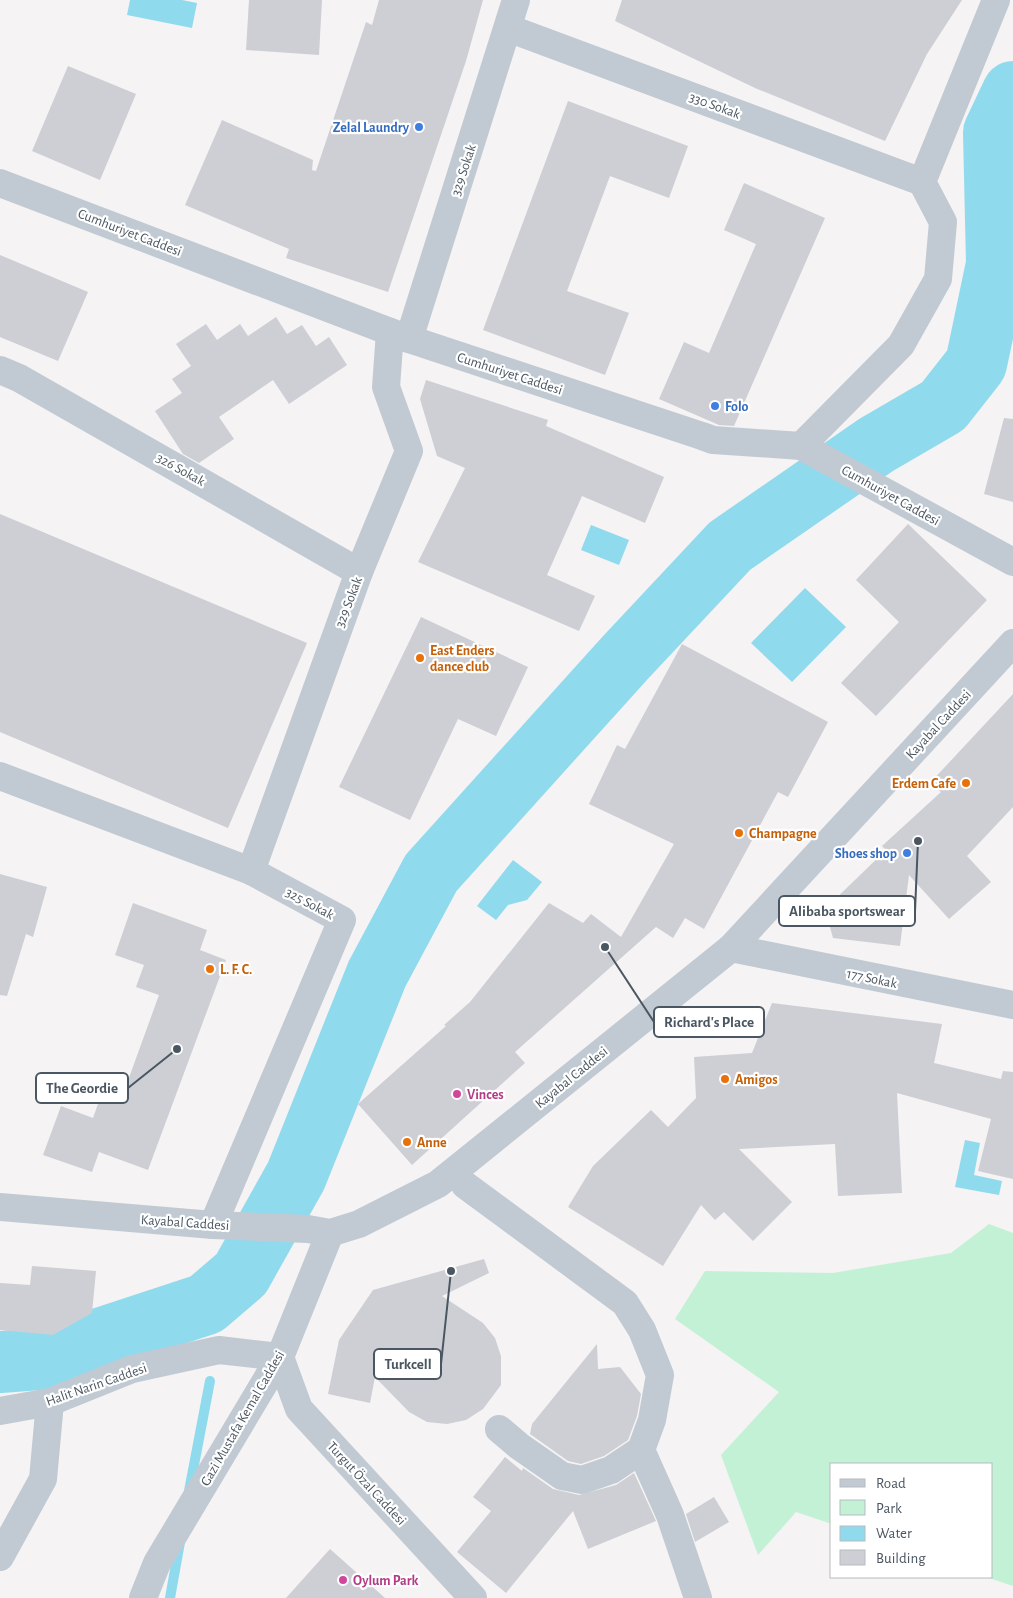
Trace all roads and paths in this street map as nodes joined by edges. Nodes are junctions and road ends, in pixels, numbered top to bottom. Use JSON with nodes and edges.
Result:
{"nodes":[{"id":1,"x":516,"y":0,"type":"edge"},
{"id":2,"x":996,"y":0,"type":"edge"},
{"id":3,"x":508,"y":28,"type":"junction"},
{"id":4,"x":922,"y":182,"type":"junction"},
{"id":5,"x":0,"y":183,"type":"edge"},
{"id":6,"x":400,"y":336,"type":"junction"},
{"id":7,"x":0,"y":370,"type":"edge"},
{"id":8,"x":801,"y":446,"type":"junction"},
{"id":9,"x":1013,"y":562,"type":"edge"},
{"id":10,"x":360,"y":572,"type":"junction"},
{"id":11,"x":1013,"y":643,"type":"edge"},
{"id":12,"x":0,"y":776,"type":"edge"},
{"id":13,"x":251,"y":871,"type":"junction"},
{"id":14,"x":731,"y":948,"type":"junction"},
{"id":15,"x":1013,"y":1005,"type":"edge"},
{"id":16,"x":465,"y":1185,"type":"dead end"},
{"id":17,"x":0,"y":1207,"type":"edge"},
{"id":18,"x":213,"y":1225,"type":"junction"},
{"id":19,"x":320,"y":1231,"type":"junction"},
{"id":20,"x":280,"y":1357,"type":"junction"},
{"id":21,"x":50,"y":1402,"type":"junction"},
{"id":22,"x":0,"y":1411,"type":"edge"},
{"id":23,"x":499,"y":1428,"type":"dead end"},
{"id":24,"x":641,"y":1450,"type":"junction"},
{"id":25,"x":0,"y":1557,"type":"edge"},
{"id":26,"x":143,"y":1598,"type":"edge"},
{"id":27,"x":473,"y":1598,"type":"edge"},
{"id":28,"x":698,"y":1598,"type":"edge"}],
"edges":[{"from":1,"to":3,"type":"street","name":"329 Sokak"},
{"from":2,"to":4,"type":"street"},
{"from":3,"to":4,"type":"street","name":"330 Sokak"},
{"from":3,"to":6,"type":"street","name":"329 Sokak"},
{"from":4,"to":8,"type":"street"},
{"from":5,"to":6,"type":"street","name":"Cumhuriyet Caddesi"},
{"from":6,"to":8,"type":"street","name":"Cumhuriyet Caddesi"},
{"from":6,"to":10,"type":"street","name":"329 Sokak"},
{"from":7,"to":10,"type":"street","name":"326 Sokak"},
{"from":8,"to":9,"type":"street","name":"Cumhuriyet Caddesi"},
{"from":10,"to":13,"type":"street","name":"329 Sokak"},
{"from":11,"to":14,"type":"street","name":"Kayabal Caddesi"},
{"from":12,"to":13,"type":"street","name":"325 Sokak"},
{"from":13,"to":18,"type":"street","name":"325 Sokak"},
{"from":14,"to":15,"type":"street","name":"177 Sokak"},
{"from":14,"to":19,"type":"street","name":"Kayabal Caddesi"},
{"from":16,"to":24,"type":"street"},
{"from":17,"to":18,"type":"street","name":"Kayabal Caddesi"},
{"from":18,"to":19,"type":"street","name":"Kayabal Caddesi"},
{"from":19,"to":20,"type":"street","name":"Gazi Mustafa Kemal Caddesi"},
{"from":20,"to":21,"type":"street","name":"Halit Narin Caddesi"},
{"from":20,"to":26,"type":"street","name":"Gazi Mustafa Kemal Caddesi"},
{"from":20,"to":27,"type":"street","name":"Turgut Özal Caddesi"},
{"from":21,"to":22,"type":"street","name":"Halit Narin Caddesi"},
{"from":21,"to":25,"type":"street"},
{"from":23,"to":24,"type":"street"},
{"from":24,"to":28,"type":"street"}]}
